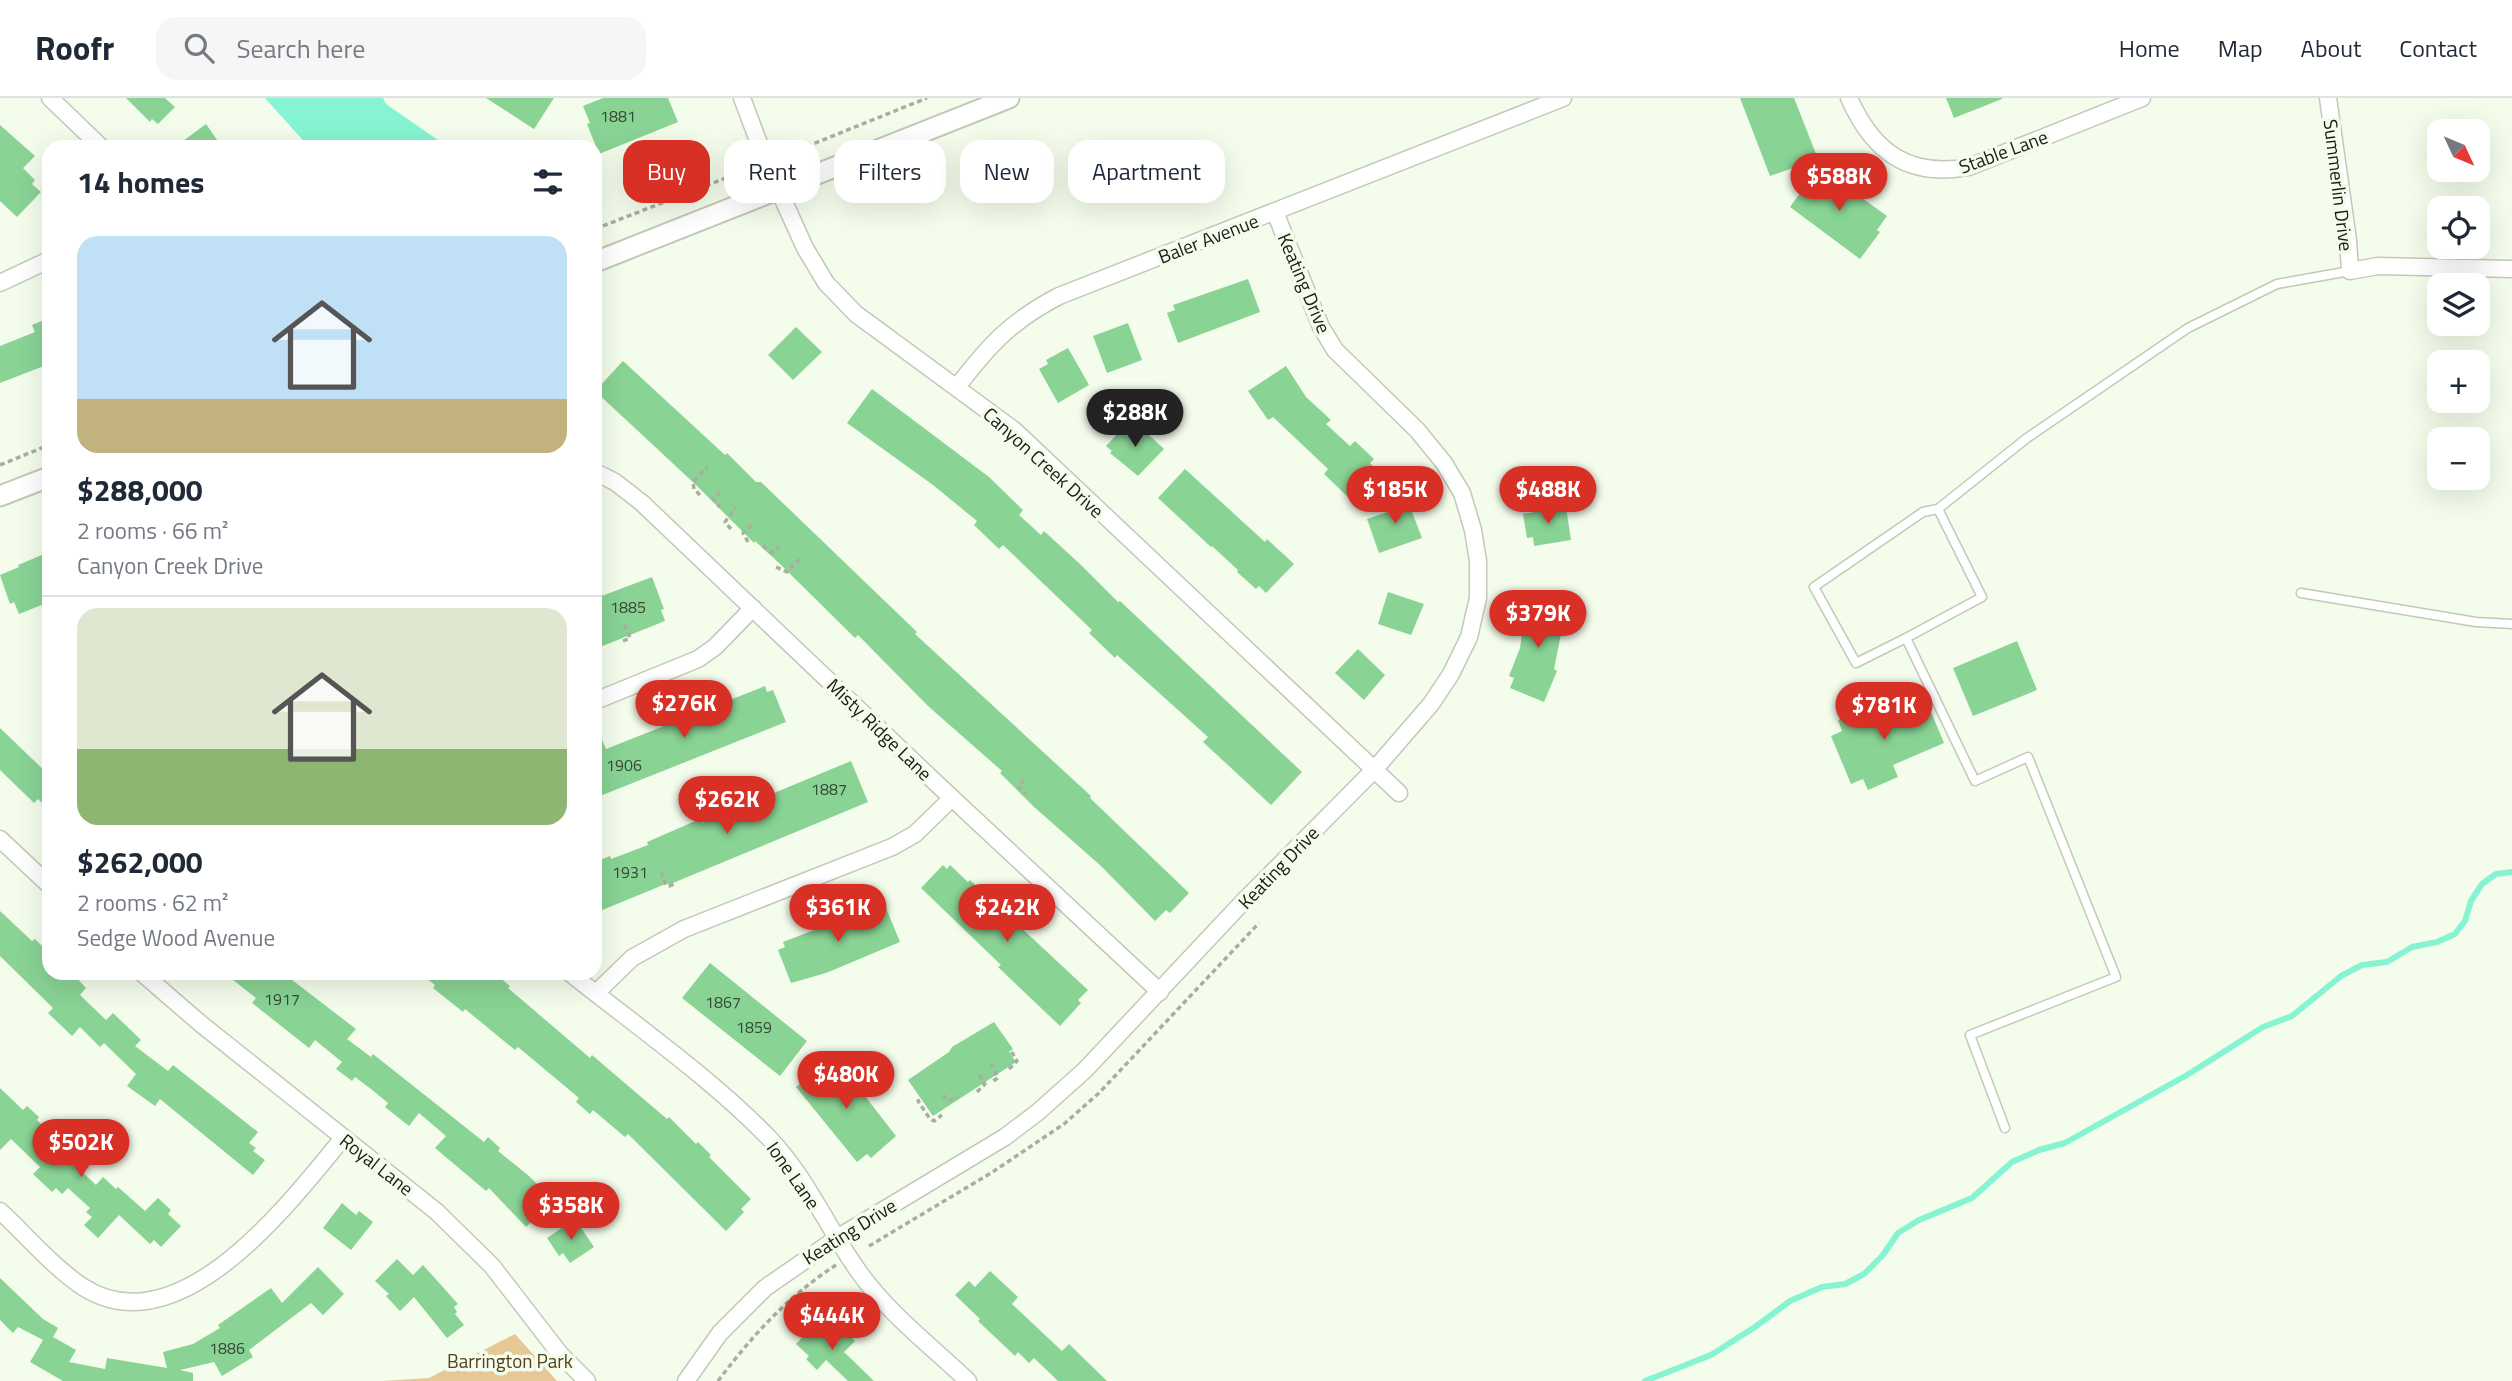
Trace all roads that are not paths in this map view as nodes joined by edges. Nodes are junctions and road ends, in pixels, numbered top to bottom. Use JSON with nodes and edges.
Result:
{"nodes":[{"id":1,"x":50,"y":98,"type":"edge"},
{"id":2,"x":742,"y":98,"type":"edge"},
{"id":3,"x":1009,"y":98,"type":"edge"},
{"id":4,"x":1563,"y":98,"type":"edge"},
{"id":5,"x":1849,"y":98,"type":"edge"},
{"id":6,"x":2142,"y":98,"type":"edge"},
{"id":7,"x":2328,"y":98,"type":"edge"},
{"id":8,"x":94,"y":140,"type":"edge"},
{"id":9,"x":759,"y":140,"type":"edge"},
{"id":10,"x":820,"y":173,"type":"edge"},
{"id":11,"x":744,"y":203,"type":"edge"},
{"id":12,"x":785,"y":203,"type":"edge"},
{"id":13,"x":1275,"y":212,"type":"junction"},
{"id":14,"x":602,"y":259,"type":"edge"},
{"id":15,"x":42,"y":263,"type":"edge"},
{"id":16,"x":2512,"y":269,"type":"edge"},
{"id":17,"x":2350,"y":271,"type":"junction"},
{"id":18,"x":0,"y":282,"type":"edge"},
{"id":19,"x":957,"y":387,"type":"junction"},
{"id":20,"x":602,"y":476,"type":"edge"},
{"id":21,"x":42,"y":480,"type":"edge"},
{"id":22,"x":0,"y":496,"type":"edge"},
{"id":23,"x":1938,"y":509,"type":"junction"},
{"id":24,"x":2301,"y":593,"type":"dead end"},
{"id":25,"x":753,"y":608,"type":"junction"},
{"id":26,"x":2512,"y":624,"type":"edge"},
{"id":27,"x":1906,"y":638,"type":"junction"},
{"id":28,"x":602,"y":698,"type":"edge"},
{"id":29,"x":1374,"y":770,"type":"junction"},
{"id":30,"x":1399,"y":793,"type":"dead end"},
{"id":31,"x":952,"y":798,"type":"junction"},
{"id":32,"x":0,"y":839,"type":"edge"},
{"id":33,"x":42,"y":878,"type":"edge"},
{"id":34,"x":150,"y":980,"type":"edge"},
{"id":35,"x":579,"y":980,"type":"edge"},
{"id":36,"x":1160,"y":992,"type":"junction"},
{"id":37,"x":596,"y":993,"type":"junction"},
{"id":38,"x":2005,"y":1128,"type":"dead end"},
{"id":39,"x":343,"y":1138,"type":"junction"},
{"id":40,"x":0,"y":1211,"type":"edge"},
{"id":41,"x":837,"y":1238,"type":"junction"},
{"id":42,"x":587,"y":1381,"type":"edge"},
{"id":43,"x":686,"y":1381,"type":"edge"},
{"id":44,"x":968,"y":1381,"type":"edge"}],
"edges":[{"from":1,"to":8,"type":"street"},
{"from":2,"to":9,"type":"street","name":"Canyon Creek Drive"},
{"from":3,"to":10,"type":"street"},
{"from":4,"to":13,"type":"street","name":"Baler Avenue"},
{"from":5,"to":6,"type":"street","name":"Stable Lane"},
{"from":7,"to":17,"type":"street","name":"Summerlin Drive"},
{"from":11,"to":14,"type":"street"},
{"from":12,"to":19,"type":"street","name":"Canyon Creek Drive"},
{"from":13,"to":19,"type":"street","name":"Baler Avenue"},
{"from":13,"to":29,"type":"street","name":"Keating Drive"},
{"from":15,"to":18,"type":"street"},
{"from":16,"to":17,"type":"street"},
{"from":17,"to":23,"type":"lane"},
{"from":19,"to":29,"type":"street","name":"Canyon Creek Drive"},
{"from":20,"to":25,"type":"street","name":"Misty Ridge Lane"},
{"from":21,"to":22,"type":"street"},
{"from":23,"to":27,"type":"lane"},
{"from":23,"to":27,"type":"lane"},
{"from":24,"to":26,"type":"lane"},
{"from":25,"to":28,"type":"street"},
{"from":25,"to":31,"type":"street","name":"Misty Ridge Lane"},
{"from":27,"to":38,"type":"lane"},
{"from":29,"to":30,"type":"street","name":"Canyon Creek Drive"},
{"from":29,"to":36,"type":"street","name":"Keating Drive"},
{"from":31,"to":36,"type":"street","name":"Misty Ridge Lane"},
{"from":31,"to":37,"type":"street"},
{"from":32,"to":33,"type":"street"},
{"from":34,"to":39,"type":"street","name":"Royal Lane"},
{"from":35,"to":37,"type":"street","name":"Ione Lane"},
{"from":36,"to":41,"type":"street","name":"Keating Drive"},
{"from":37,"to":41,"type":"street","name":"Ione Lane"},
{"from":39,"to":40,"type":"street"},
{"from":39,"to":42,"type":"street","name":"Royal Lane"},
{"from":41,"to":43,"type":"street","name":"Keating Drive"},
{"from":41,"to":44,"type":"street","name":"Ione Lane"}]}
